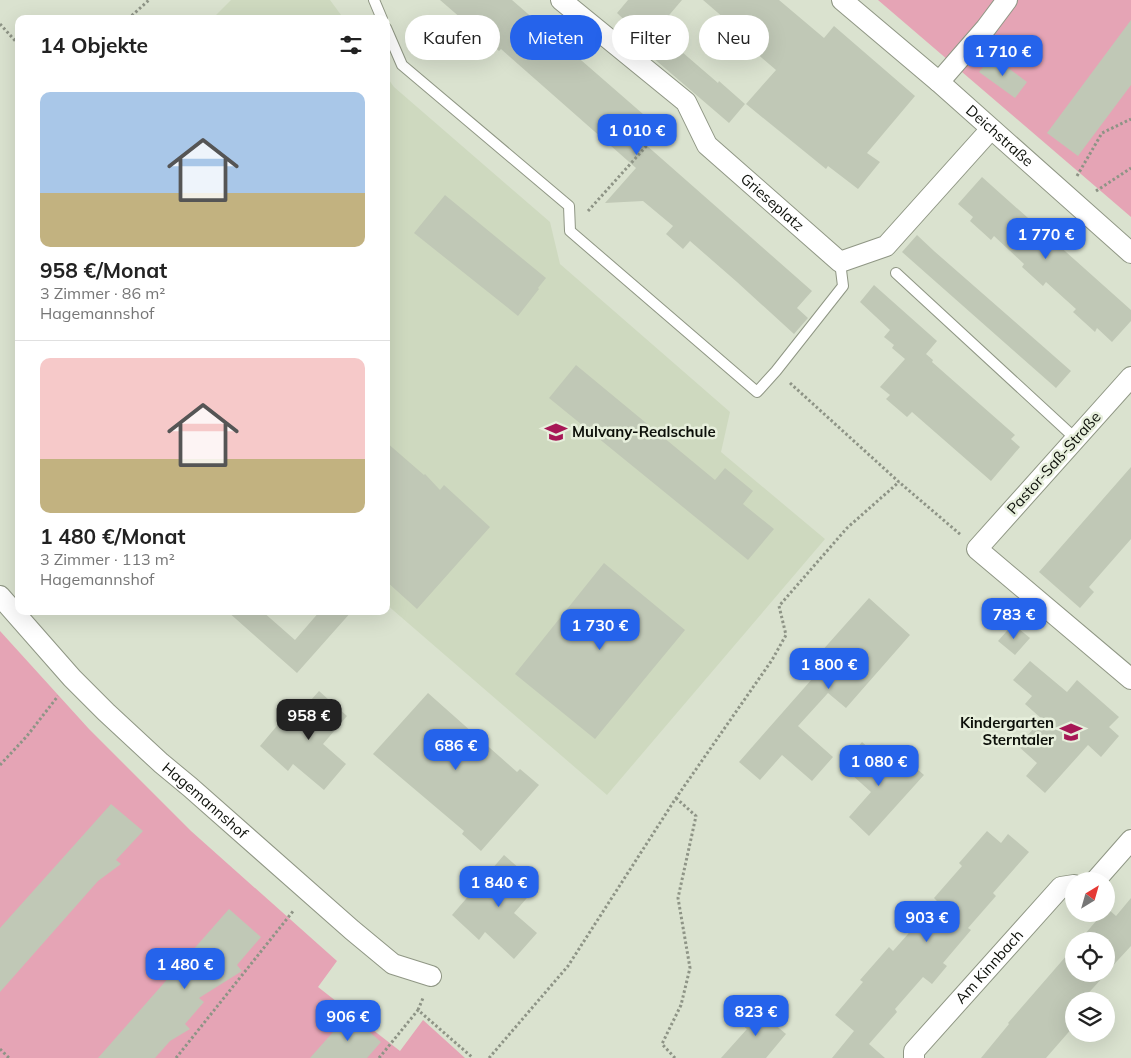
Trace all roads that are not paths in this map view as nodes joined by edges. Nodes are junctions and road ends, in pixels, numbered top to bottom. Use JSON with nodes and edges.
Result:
{"nodes":[{"id":1,"x":374,"y":0,"type":"edge"},
{"id":2,"x":561,"y":0,"type":"edge"},
{"id":3,"x":842,"y":0,"type":"edge"},
{"id":4,"x":1007,"y":0,"type":"edge"},
{"id":5,"x":380,"y":15,"type":"edge"},
{"id":6,"x":390,"y":37,"type":"edge"},
{"id":7,"x":939,"y":82,"type":"junction"},
{"id":8,"x":991,"y":129,"type":"junction"},
{"id":9,"x":1131,"y":253,"type":"edge"},
{"id":10,"x":840,"y":262,"type":"junction"},
{"id":11,"x":896,"y":273,"type":"dead end"},
{"id":12,"x":1131,"y":377,"type":"edge"},
{"id":13,"x":1076,"y":439,"type":"junction"},
{"id":14,"x":0,"y":596,"type":"edge"},
{"id":15,"x":15,"y":613,"type":"edge"},
{"id":16,"x":17,"y":615,"type":"edge"},
{"id":17,"x":1131,"y":679,"type":"edge"},
{"id":18,"x":1131,"y":840,"type":"edge"},
{"id":19,"x":1103,"y":872,"type":"edge"},
{"id":20,"x":1065,"y":887,"type":"edge"},
{"id":21,"x":431,"y":976,"type":"dead end"},
{"id":22,"x":914,"y":1058,"type":"edge"}],
"edges":[{"from":1,"to":5,"type":"lane"},
{"from":2,"to":10,"type":"street","name":"Grieseplatz"},
{"from":3,"to":7,"type":"street","name":"Deichstraße"},
{"from":4,"to":7,"type":"street"},
{"from":6,"to":10,"type":"lane"},
{"from":7,"to":8,"type":"street","name":"Deichstraße"},
{"from":8,"to":9,"type":"street","name":"Deichstraße"},
{"from":8,"to":10,"type":"street"},
{"from":11,"to":13,"type":"lane"},
{"from":12,"to":13,"type":"street","name":"Pastor-Saß-Straße"},
{"from":13,"to":17,"type":"street","name":"Pastor-Saß-Straße"},
{"from":14,"to":15,"type":"street","name":"Hagemannshof"},
{"from":16,"to":21,"type":"street","name":"Hagemannshof"},
{"from":18,"to":19,"type":"street"},
{"from":20,"to":22,"type":"street","name":"Am Kinnbach"}]}
